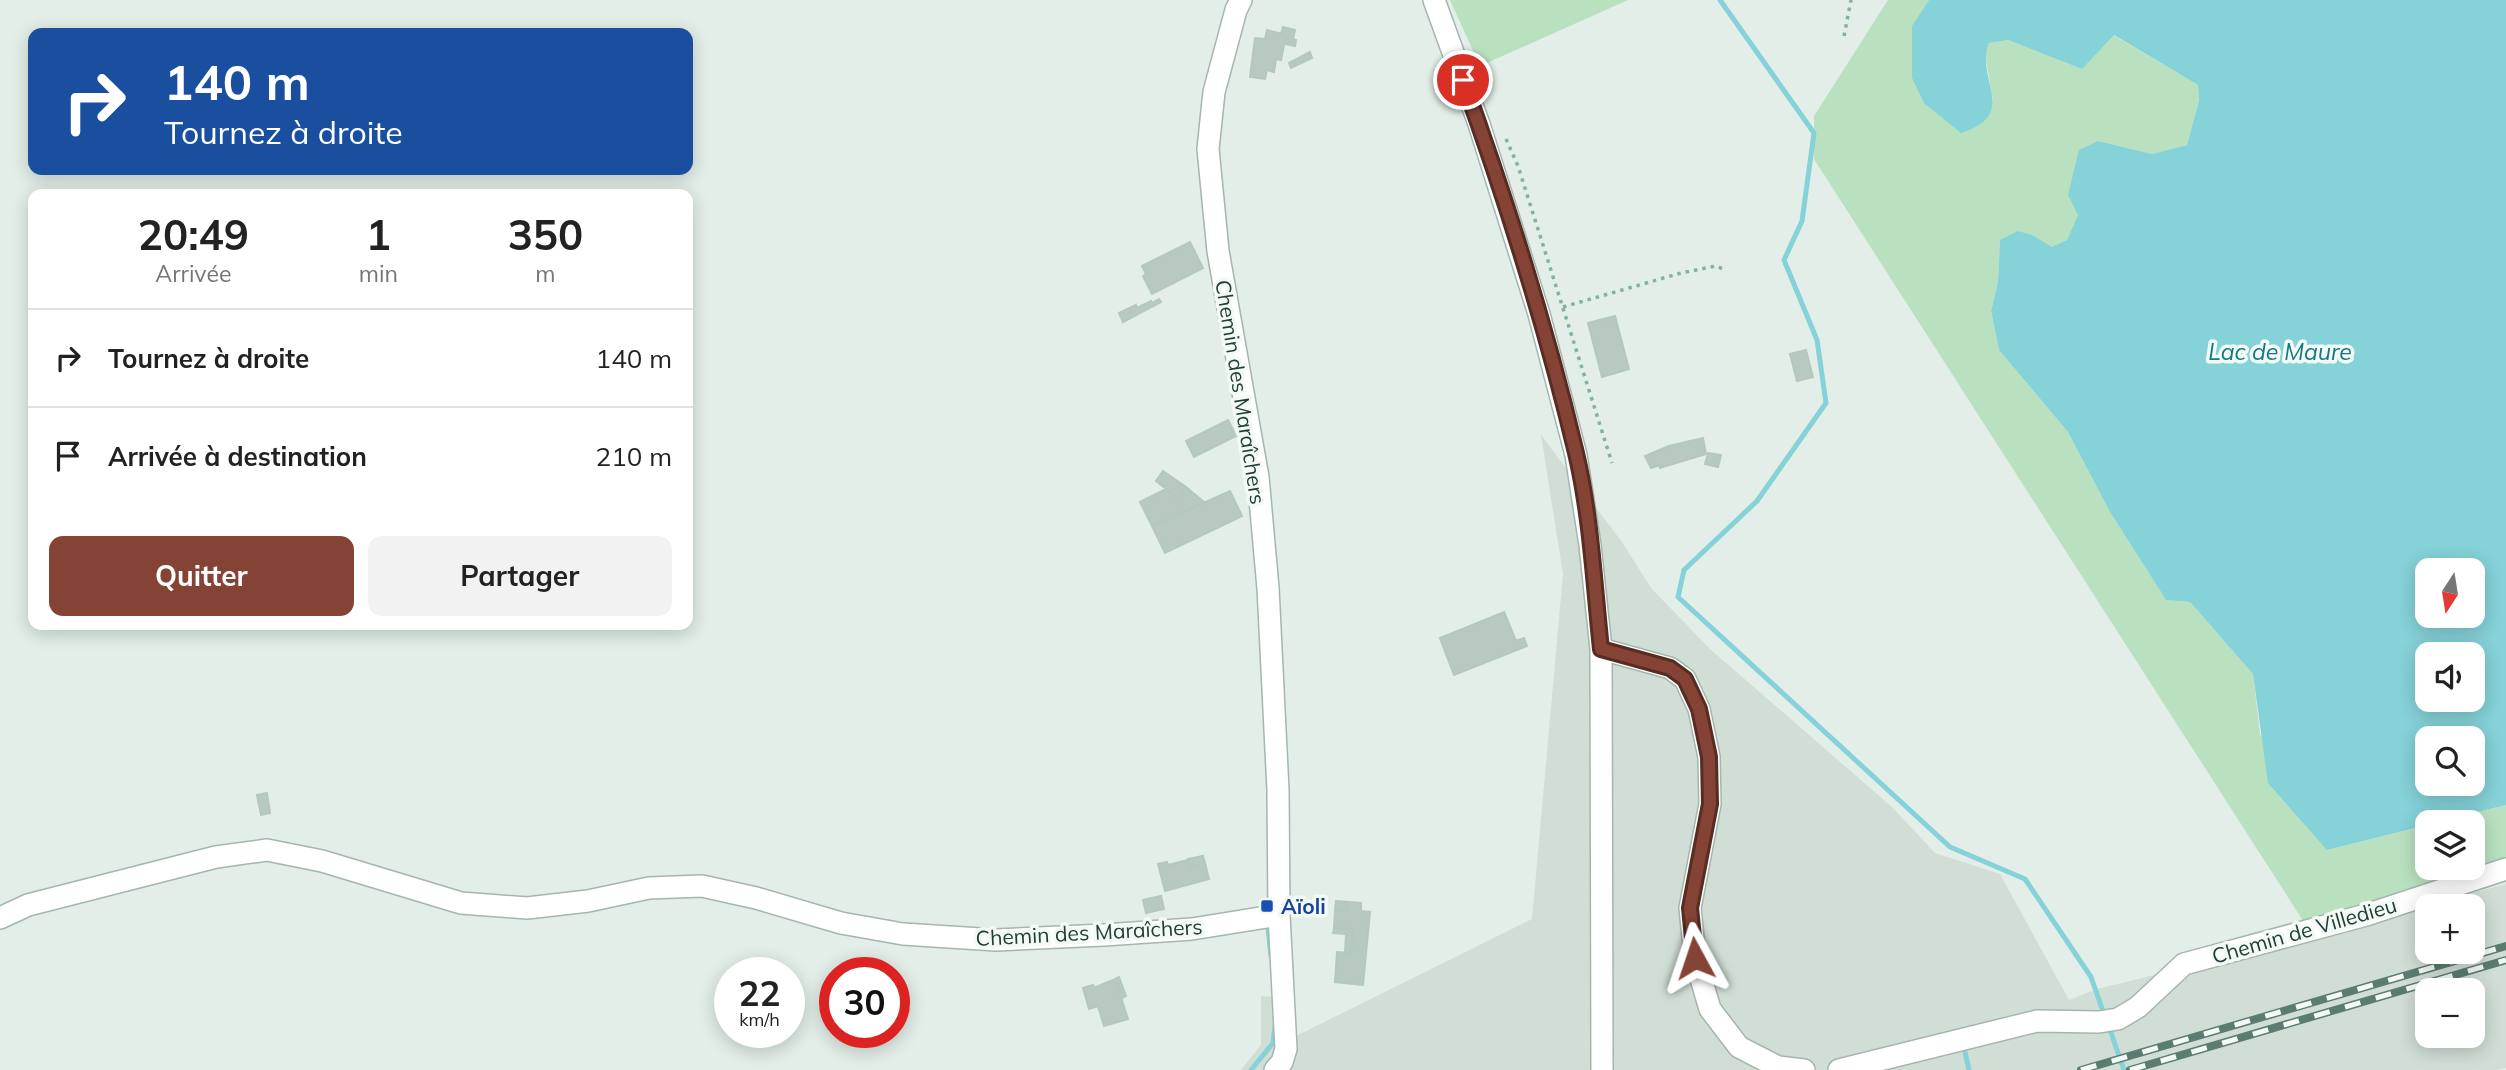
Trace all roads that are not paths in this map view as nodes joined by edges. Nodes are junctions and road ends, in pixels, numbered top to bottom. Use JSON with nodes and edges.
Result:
{"nodes":[{"id":1,"x":1241,"y":0,"type":"edge"},
{"id":2,"x":1434,"y":0,"type":"edge"},
{"id":3,"x":1601,"y":649,"type":"junction"},
{"id":4,"x":2506,"y":869,"type":"edge"},
{"id":5,"x":1279,"y":915,"type":"junction"},
{"id":6,"x":0,"y":918,"type":"edge"},
{"id":7,"x":1275,"y":1070,"type":"edge"},
{"id":8,"x":1602,"y":1070,"type":"edge"},
{"id":9,"x":1804,"y":1070,"type":"edge"},
{"id":10,"x":1839,"y":1070,"type":"edge"}],
"edges":[{"from":1,"to":5,"type":"street","name":"Chemin des Maraîchers"},
{"from":2,"to":3,"type":"street"},
{"from":3,"to":8,"type":"street"},
{"from":3,"to":9,"type":"street"},
{"from":4,"to":10,"type":"street","name":"Chemin de Villedieu"},
{"from":5,"to":6,"type":"street","name":"Chemin des Maraîchers"},
{"from":5,"to":7,"type":"street","name":"Chemin des Maraîchers"}]}
